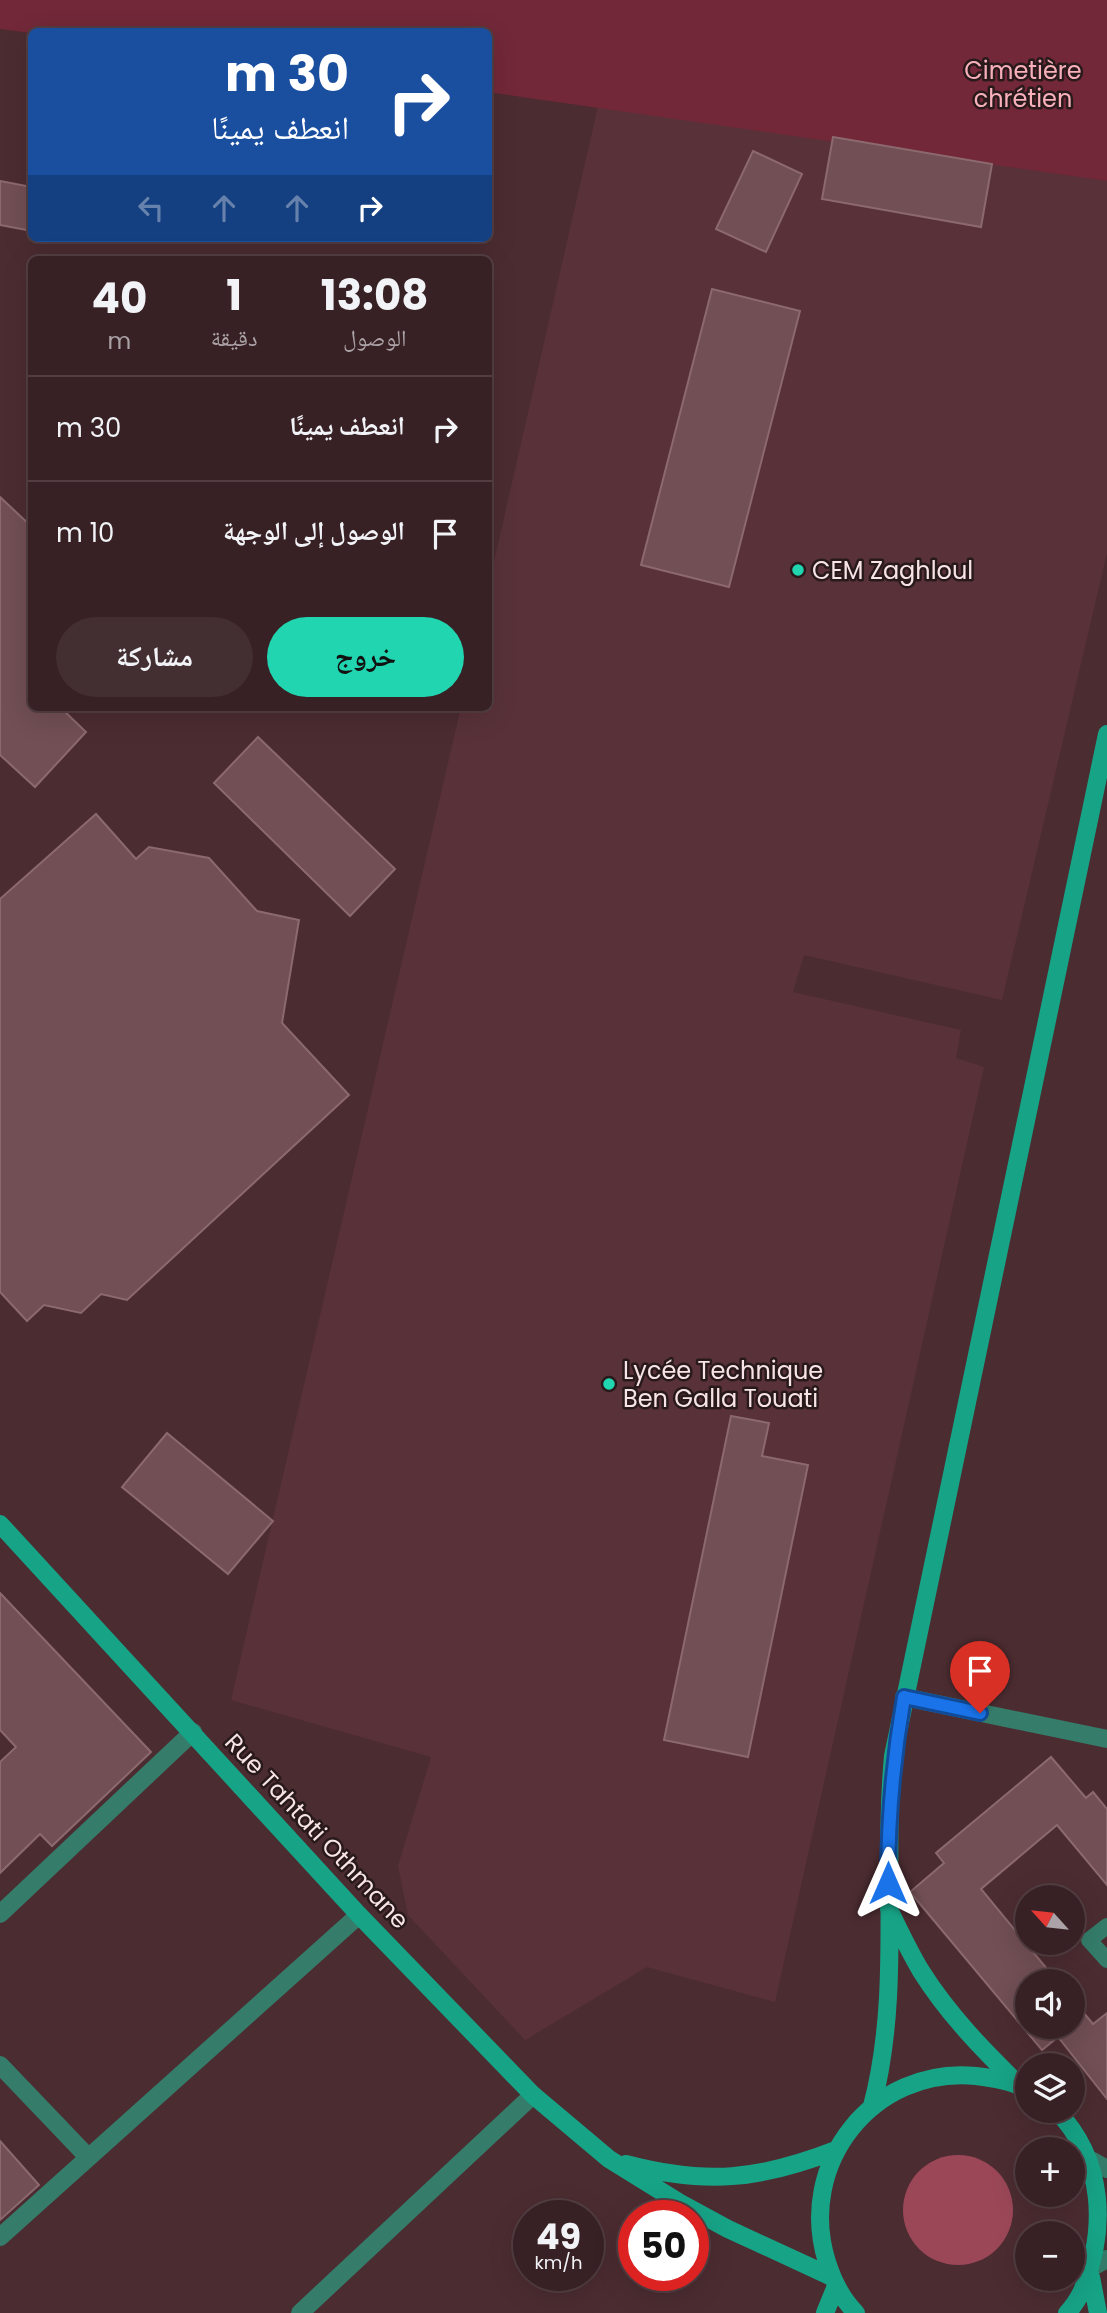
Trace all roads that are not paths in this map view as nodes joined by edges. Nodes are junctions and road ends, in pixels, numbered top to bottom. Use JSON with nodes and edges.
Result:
{"nodes":[{"id":1,"x":1107,"y":734,"type":"edge"},
{"id":2,"x":0,"y":1524,"type":"edge"},
{"id":3,"x":904,"y":1697,"type":"junction"},
{"id":4,"x":193,"y":1732,"type":"junction"},
{"id":5,"x":1107,"y":1739,"type":"edge"},
{"id":6,"x":888,"y":1907,"type":"junction"},
{"id":7,"x":0,"y":1914,"type":"edge"},
{"id":8,"x":359,"y":1916,"type":"junction"},
{"id":9,"x":1107,"y":1926,"type":"edge"},
{"id":10,"x":1107,"y":1960,"type":"edge"},
{"id":11,"x":0,"y":2065,"type":"edge"},
{"id":12,"x":1015,"y":2080,"type":"edge"},
{"id":13,"x":1015,"y":2086,"type":"edge"},
{"id":14,"x":533,"y":2095,"type":"junction"},
{"id":15,"x":872,"y":2106,"type":"junction"},
{"id":16,"x":1069,"y":2123,"type":"edge"},
{"id":17,"x":836,"y":2150,"type":"junction"},
{"id":18,"x":87,"y":2156,"type":"junction"},
{"id":19,"x":609,"y":2159,"type":"junction"},
{"id":20,"x":1100,"y":2165,"type":"edge"},
{"id":21,"x":0,"y":2237,"type":"edge"},
{"id":22,"x":1098,"y":2267,"type":"edge"},
{"id":23,"x":834,"y":2281,"type":"junction"},
{"id":24,"x":300,"y":2313,"type":"edge"},
{"id":25,"x":825,"y":2313,"type":"edge"},
{"id":26,"x":856,"y":2313,"type":"edge"},
{"id":27,"x":1067,"y":2313,"type":"edge"},
{"id":28,"x":1098,"y":2313,"type":"edge"}],
"edges":[{"from":1,"to":3,"type":"main road"},
{"from":2,"to":4,"type":"main road","name":"Rue Tahtati Othmane"},
{"from":3,"to":5,"type":"street"},
{"from":3,"to":6,"type":"main road"},
{"from":4,"to":7,"type":"street"},
{"from":4,"to":8,"type":"main road","name":"Rue Tahtati Othmane"},
{"from":6,"to":12,"type":"main road"},
{"from":6,"to":15,"type":"main road"},
{"from":8,"to":14,"type":"main road","name":"Rue Tahtati Othmane"},
{"from":8,"to":18,"type":"street"},
{"from":9,"to":10,"type":"lane"},
{"from":11,"to":18,"type":"street"},
{"from":13,"to":15,"type":"main road"},
{"from":14,"to":19,"type":"main road","name":"Rue Tahtati Othmane"},
{"from":14,"to":24,"type":"street"},
{"from":15,"to":17,"type":"main road"},
{"from":16,"to":20,"type":"main road"},
{"from":17,"to":19,"type":"main road"},
{"from":17,"to":23,"type":"main road"},
{"from":18,"to":21,"type":"street"},
{"from":19,"to":23,"type":"main road","name":"Rue Tahtati Othmane"},
{"from":20,"to":22,"type":"main road"},
{"from":22,"to":27,"type":"main road"},
{"from":22,"to":28,"type":"main road"},
{"from":23,"to":25,"type":"main road"},
{"from":23,"to":26,"type":"main road"}]}
